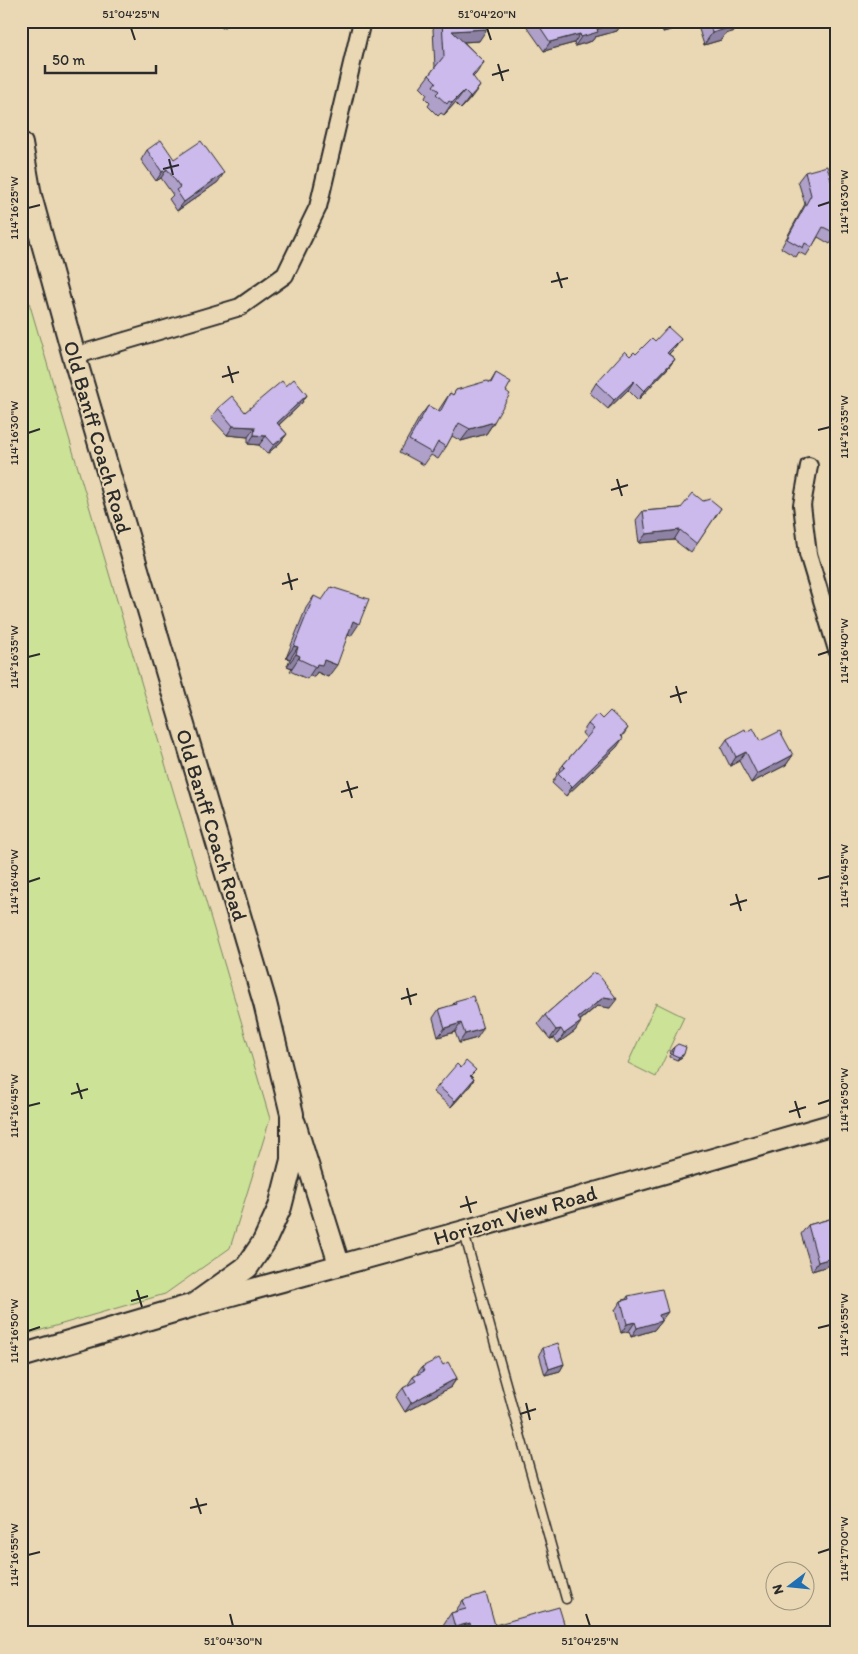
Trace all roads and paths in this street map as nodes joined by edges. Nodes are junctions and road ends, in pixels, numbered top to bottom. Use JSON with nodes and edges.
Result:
{"nodes":[{"id":1,"x":362,"y":21,"type":"edge"},
{"id":2,"x":21,"y":144,"type":"edge"},
{"id":3,"x":74,"y":356,"type":"junction"},
{"id":4,"x":809,"y":466,"type":"dead end"},
{"id":5,"x":837,"y":650,"type":"edge"},
{"id":6,"x":292,"y":1114,"type":"junction"},
{"id":7,"x":837,"y":1123,"type":"edge"},
{"id":8,"x":464,"y":1231,"type":"junction"},
{"id":9,"x":339,"y":1264,"type":"junction"},
{"id":10,"x":194,"y":1306,"type":"junction"},
{"id":11,"x":21,"y":1356,"type":"edge"},
{"id":12,"x":566,"y":1600,"type":"dead end"}],
"edges":[{"from":1,"to":3,"type":"street"},
{"from":2,"to":3,"type":"main road","name":"Old Banff Coach Road"},
{"from":3,"to":6,"type":"main road","name":"Old Banff Coach Road"},
{"from":4,"to":5,"type":"street"},
{"from":6,"to":9,"type":"street"},
{"from":6,"to":10,"type":"main road","name":"Old Banff Coach Road"},
{"from":7,"to":8,"type":"street","name":"Horizon View Road"},
{"from":8,"to":9,"type":"street","name":"Horizon View Road"},
{"from":8,"to":12,"type":"lane"},
{"from":9,"to":10,"type":"street","name":"Horizon View Road"},
{"from":10,"to":11,"type":"main road","name":"Old Banff Coach Road"}]}
